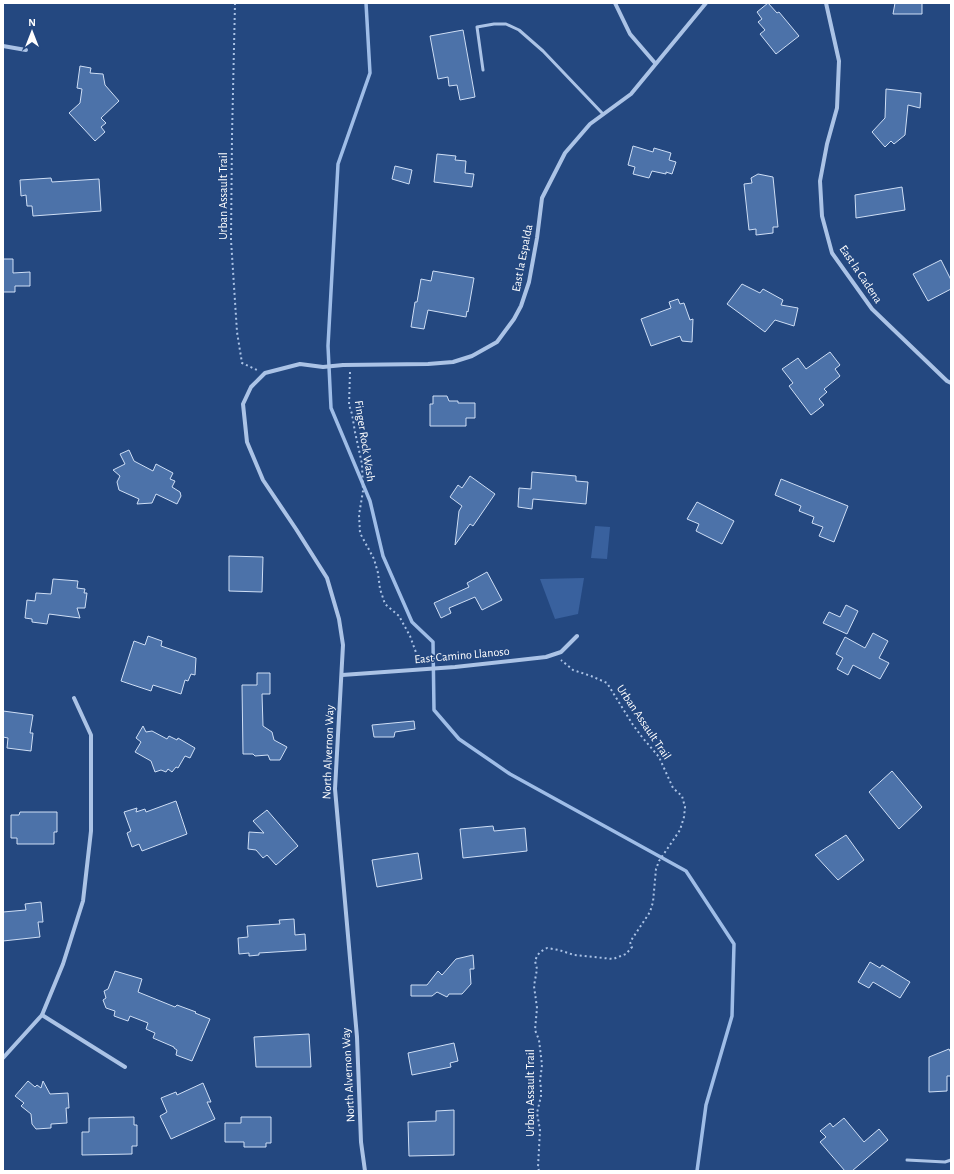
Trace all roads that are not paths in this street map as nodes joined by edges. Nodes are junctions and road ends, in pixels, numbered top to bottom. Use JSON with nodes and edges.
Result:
{"nodes":[{"id":1,"x":615,"y":3,"type":"edge"},
{"id":2,"x":706,"y":3,"type":"edge"},
{"id":3,"x":826,"y":3,"type":"edge"},
{"id":4,"x":3,"y":46,"type":"edge"},
{"id":5,"x":26,"y":50,"type":"dead end"},
{"id":6,"x":655,"y":63,"type":"junction"},
{"id":7,"x":483,"y":70,"type":"dead end"},
{"id":8,"x":603,"y":114,"type":"junction"},
{"id":9,"x":951,"y":383,"type":"edge"},
{"id":10,"x":244,"y":404,"type":"joint"},
{"id":11,"x":577,"y":636,"type":"dead end"},
{"id":12,"x":342,"y":675,"type":"junction"},
{"id":13,"x":74,"y":698,"type":"dead end"},
{"id":14,"x":42,"y":1015,"type":"junction"},
{"id":15,"x":3,"y":1058,"type":"edge"},
{"id":16,"x":125,"y":1067,"type":"dead end"},
{"id":17,"x":907,"y":1160,"type":"dead end"},
{"id":18,"x":951,"y":1160,"type":"edge"},
{"id":19,"x":365,"y":1171,"type":"edge"}],
"edges":[{"from":1,"to":6,"type":"street"},
{"from":2,"to":6,"type":"street","name":"East la Espalda"},
{"from":3,"to":9,"type":"street","name":"East la Cadena"},
{"from":4,"to":5,"type":"street"},
{"from":6,"to":8,"type":"street","name":"East la Espalda"},
{"from":7,"to":8,"type":"lane"},
{"from":8,"to":10,"type":"street","name":"East la Espalda"},
{"from":10,"to":12,"type":"street","name":"North Alvernon Way"},
{"from":11,"to":12,"type":"street","name":"East Camino Llanoso"},
{"from":12,"to":19,"type":"street","name":"North Alvernon Way"},
{"from":13,"to":14,"type":"street"},
{"from":14,"to":15,"type":"street"},
{"from":14,"to":16,"type":"street"},
{"from":17,"to":18,"type":"lane"}]}
